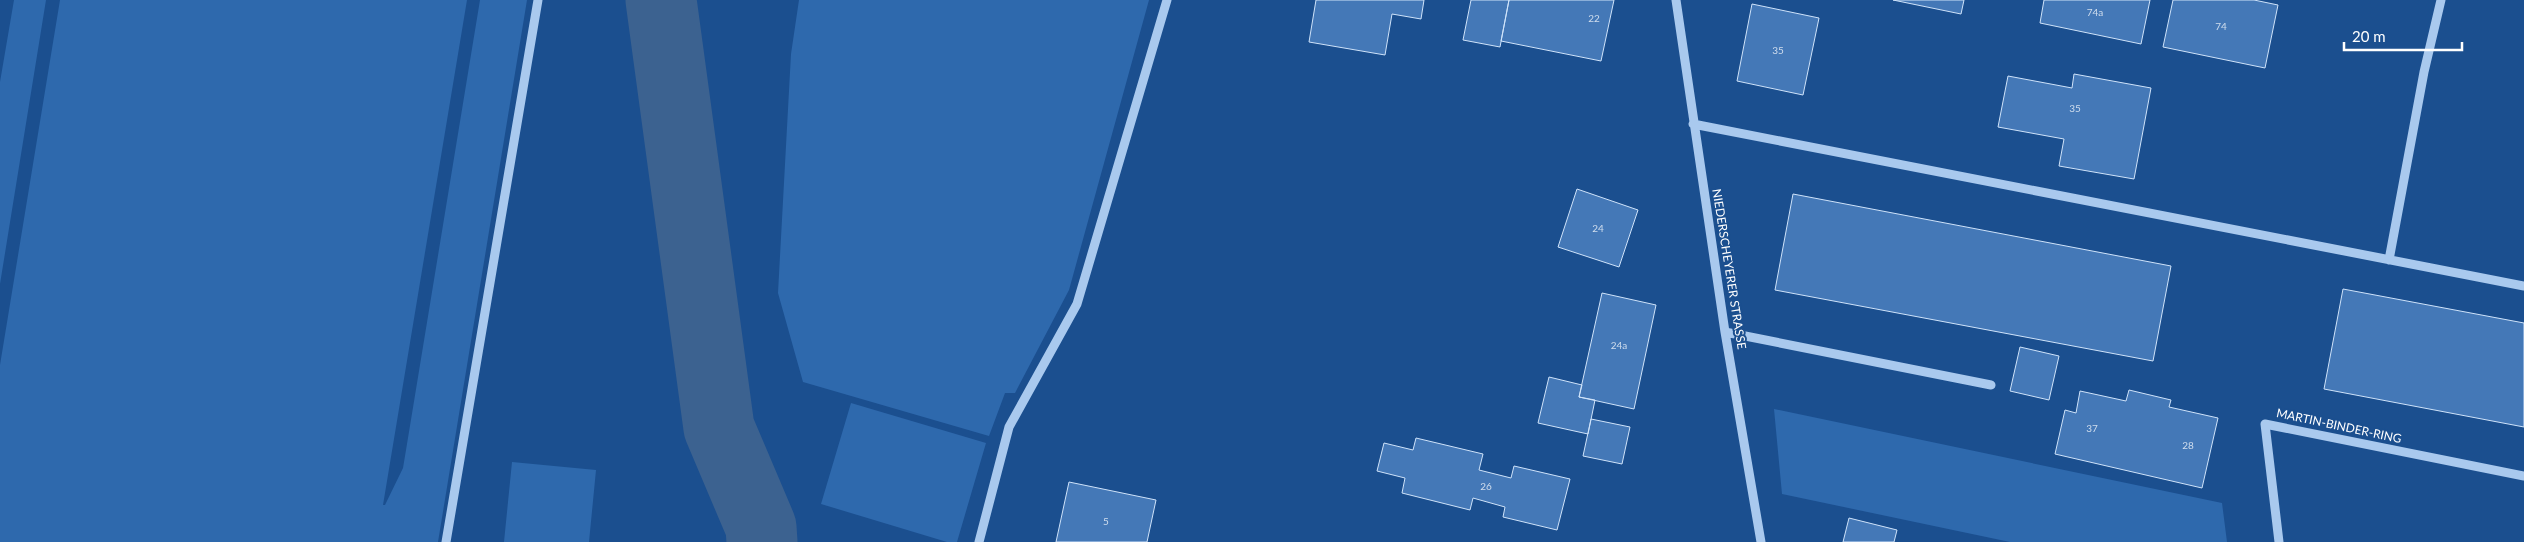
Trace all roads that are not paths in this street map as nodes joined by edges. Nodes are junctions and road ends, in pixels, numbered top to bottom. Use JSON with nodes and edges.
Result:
{"nodes":[{"id":1,"x":538,"y":0,"type":"edge"},
{"id":2,"x":1167,"y":0,"type":"edge"},
{"id":3,"x":1676,"y":0,"type":"edge"},
{"id":4,"x":2440,"y":0,"type":"edge"},
{"id":5,"x":1694,"y":124,"type":"junction"},
{"id":6,"x":2389,"y":260,"type":"junction"},
{"id":7,"x":2524,"y":286,"type":"edge"},
{"id":8,"x":1725,"y":332,"type":"junction"},
{"id":9,"x":1991,"y":385,"type":"dead end"},
{"id":10,"x":2524,"y":476,"type":"edge"},
{"id":11,"x":446,"y":542,"type":"edge"},
{"id":12,"x":979,"y":542,"type":"edge"},
{"id":13,"x":1761,"y":542,"type":"edge"},
{"id":14,"x":2279,"y":542,"type":"edge"}],
"edges":[{"from":1,"to":11,"type":"street"},
{"from":2,"to":12,"type":"street"},
{"from":3,"to":5,"type":"street","name":"NIEDERSCHEYERER STRASSE"},
{"from":4,"to":6,"type":"street"},
{"from":5,"to":6,"type":"street"},
{"from":5,"to":8,"type":"street","name":"NIEDERSCHEYERER STRASSE"},
{"from":6,"to":7,"type":"street"},
{"from":8,"to":9,"type":"street"},
{"from":8,"to":13,"type":"street","name":"NIEDERSCHEYERER STRASSE"},
{"from":10,"to":14,"type":"street","name":"MARTIN-BINDER-RING"}]}
